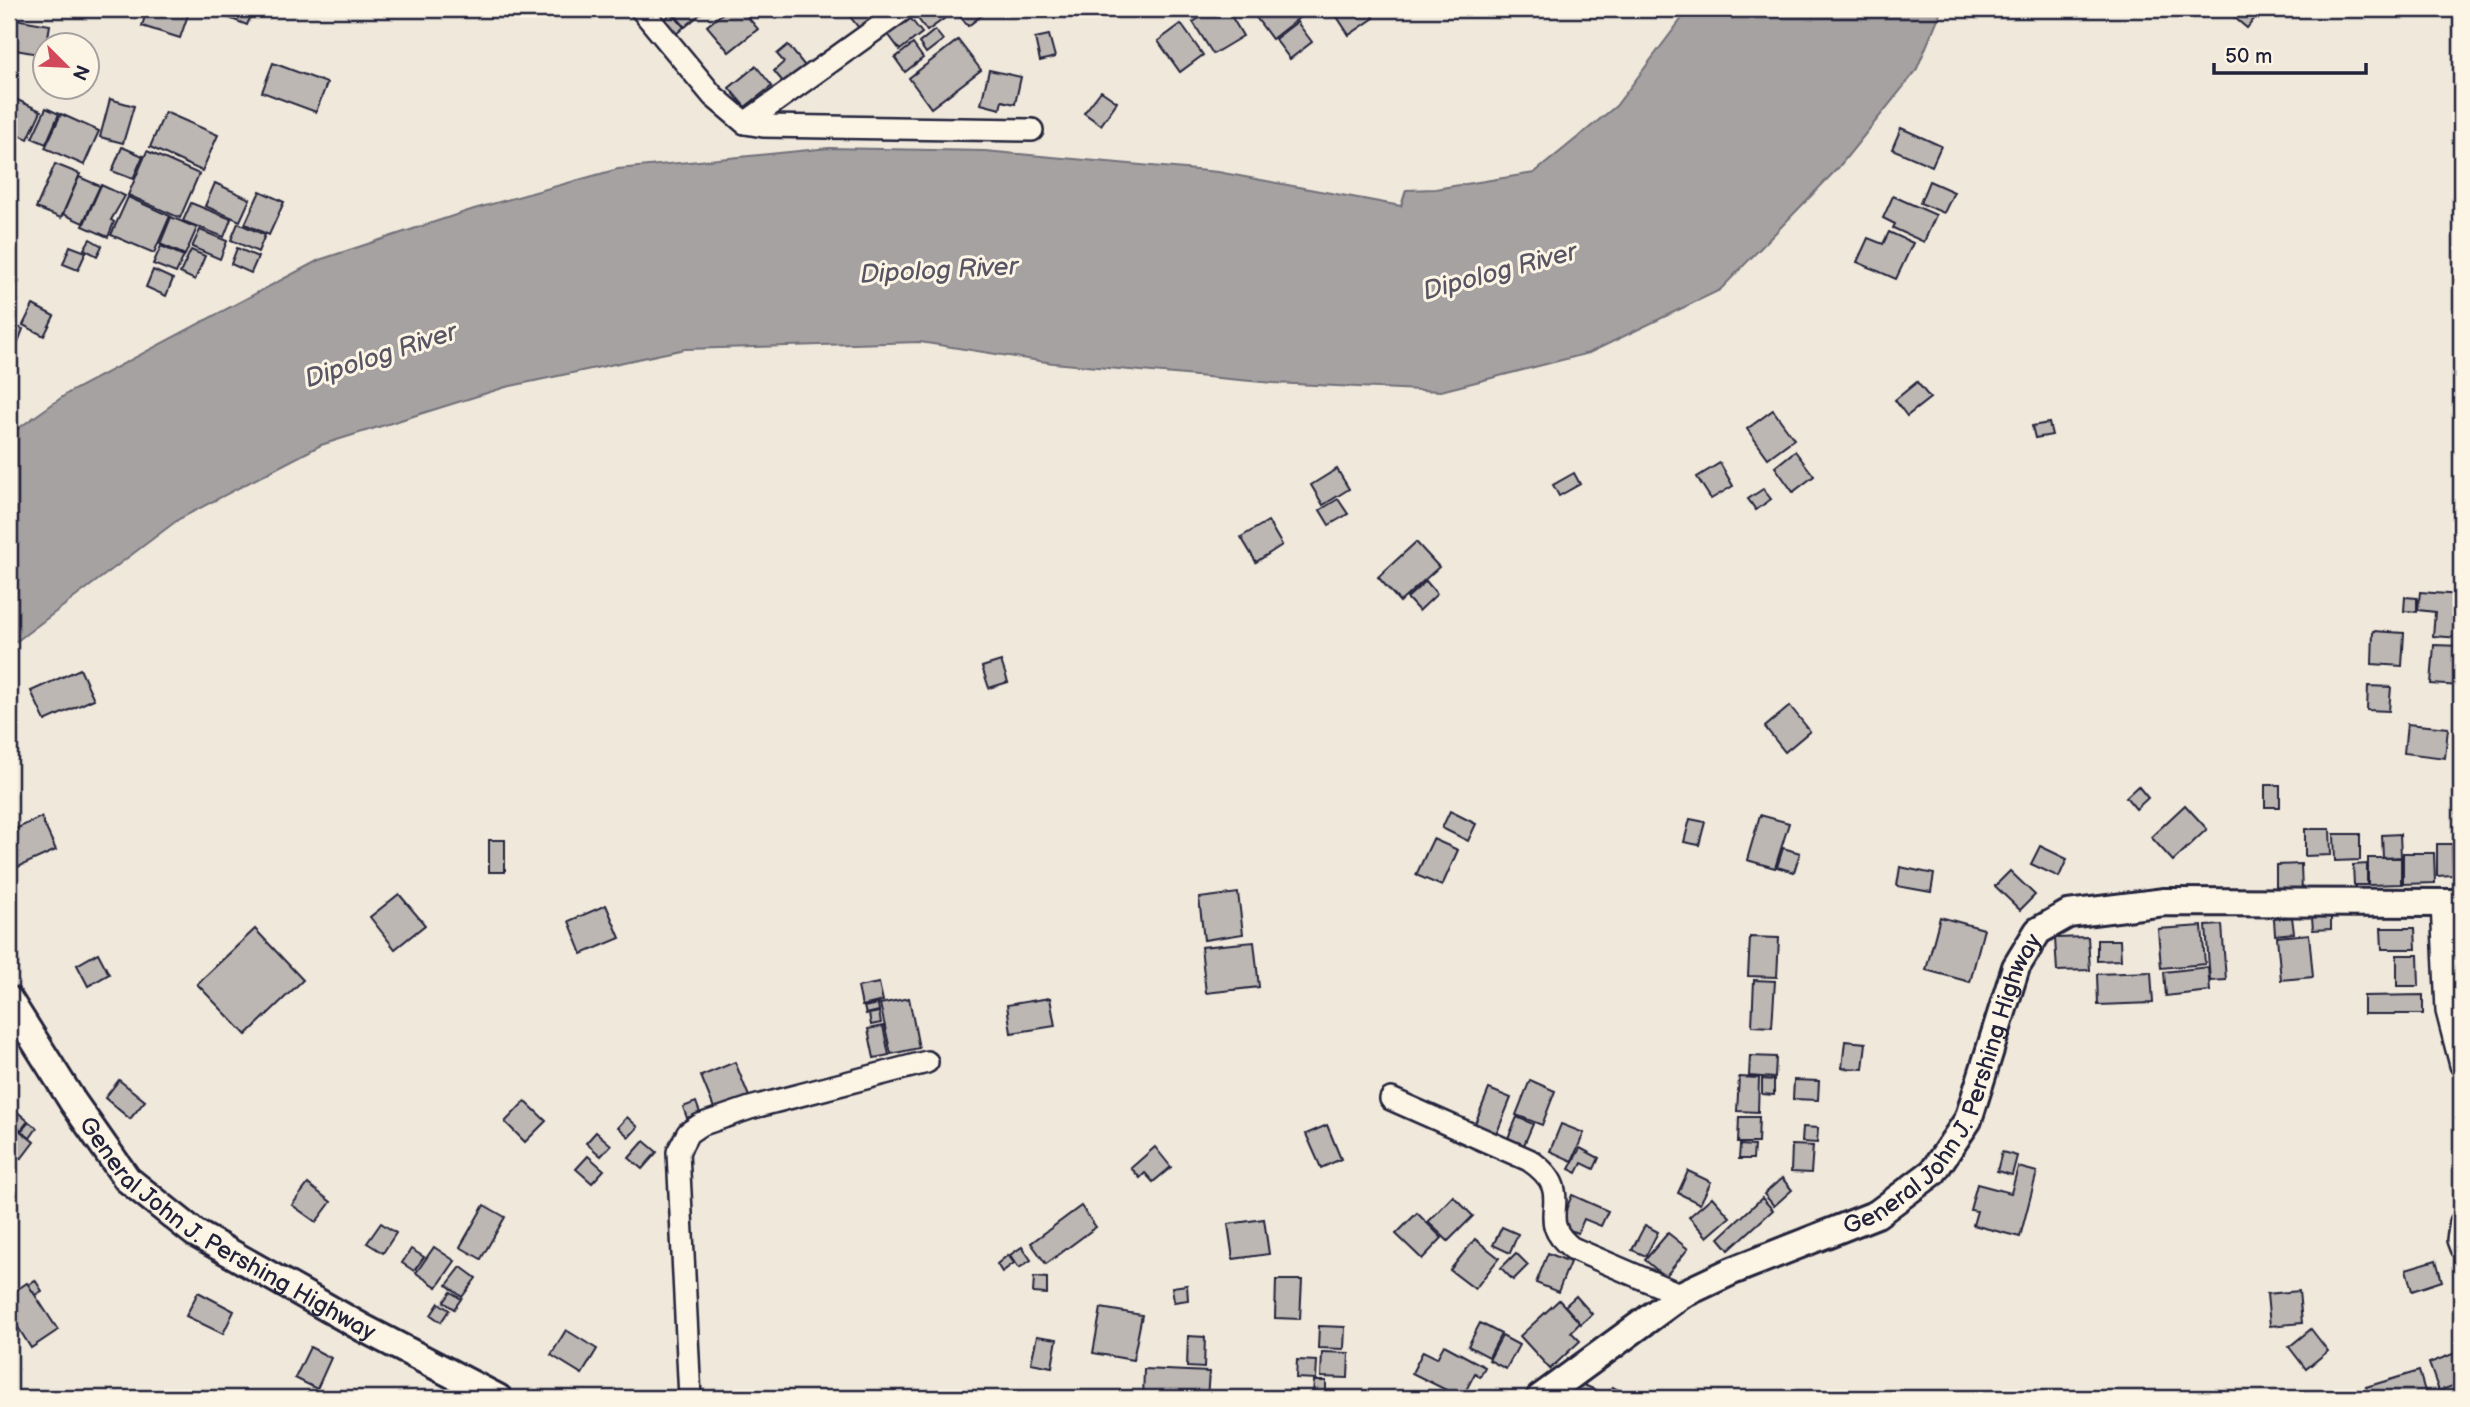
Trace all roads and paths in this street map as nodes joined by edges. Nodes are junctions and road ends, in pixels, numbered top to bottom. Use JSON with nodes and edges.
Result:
{"nodes":[{"id":1,"x":642,"y":9,"type":"edge"},
{"id":2,"x":904,"y":9,"type":"edge"},
{"id":3,"x":746,"y":123,"type":"junction"},
{"id":4,"x":1032,"y":131,"type":"dead end"},
{"id":5,"x":2451,"y":903,"type":"edge"},
{"id":6,"x":9,"y":1000,"type":"edge"},
{"id":7,"x":927,"y":1062,"type":"dead end"},
{"id":8,"x":2461,"y":1065,"type":"edge"},
{"id":9,"x":1391,"y":1099,"type":"dead end"},
{"id":10,"x":2461,"y":1222,"type":"edge"},
{"id":11,"x":2461,"y":1248,"type":"edge"},
{"id":12,"x":1681,"y":1295,"type":"junction"},
{"id":13,"x":498,"y":1398,"type":"edge"},
{"id":14,"x":691,"y":1398,"type":"edge"},
{"id":15,"x":1540,"y":1398,"type":"edge"}],
"edges":[{"from":1,"to":3,"type":"street"},
{"from":2,"to":3,"type":"street"},
{"from":3,"to":4,"type":"street"},
{"from":5,"to":8,"type":"street"},
{"from":5,"to":12,"type":"main road","name":"General John J. Pershing Highway"},
{"from":6,"to":13,"type":"main road","name":"General John J. Pershing Highway"},
{"from":7,"to":14,"type":"street"},
{"from":9,"to":12,"type":"street"},
{"from":10,"to":11,"type":"street"},
{"from":12,"to":15,"type":"main road","name":"General John J. Pershing Highway"}]}
